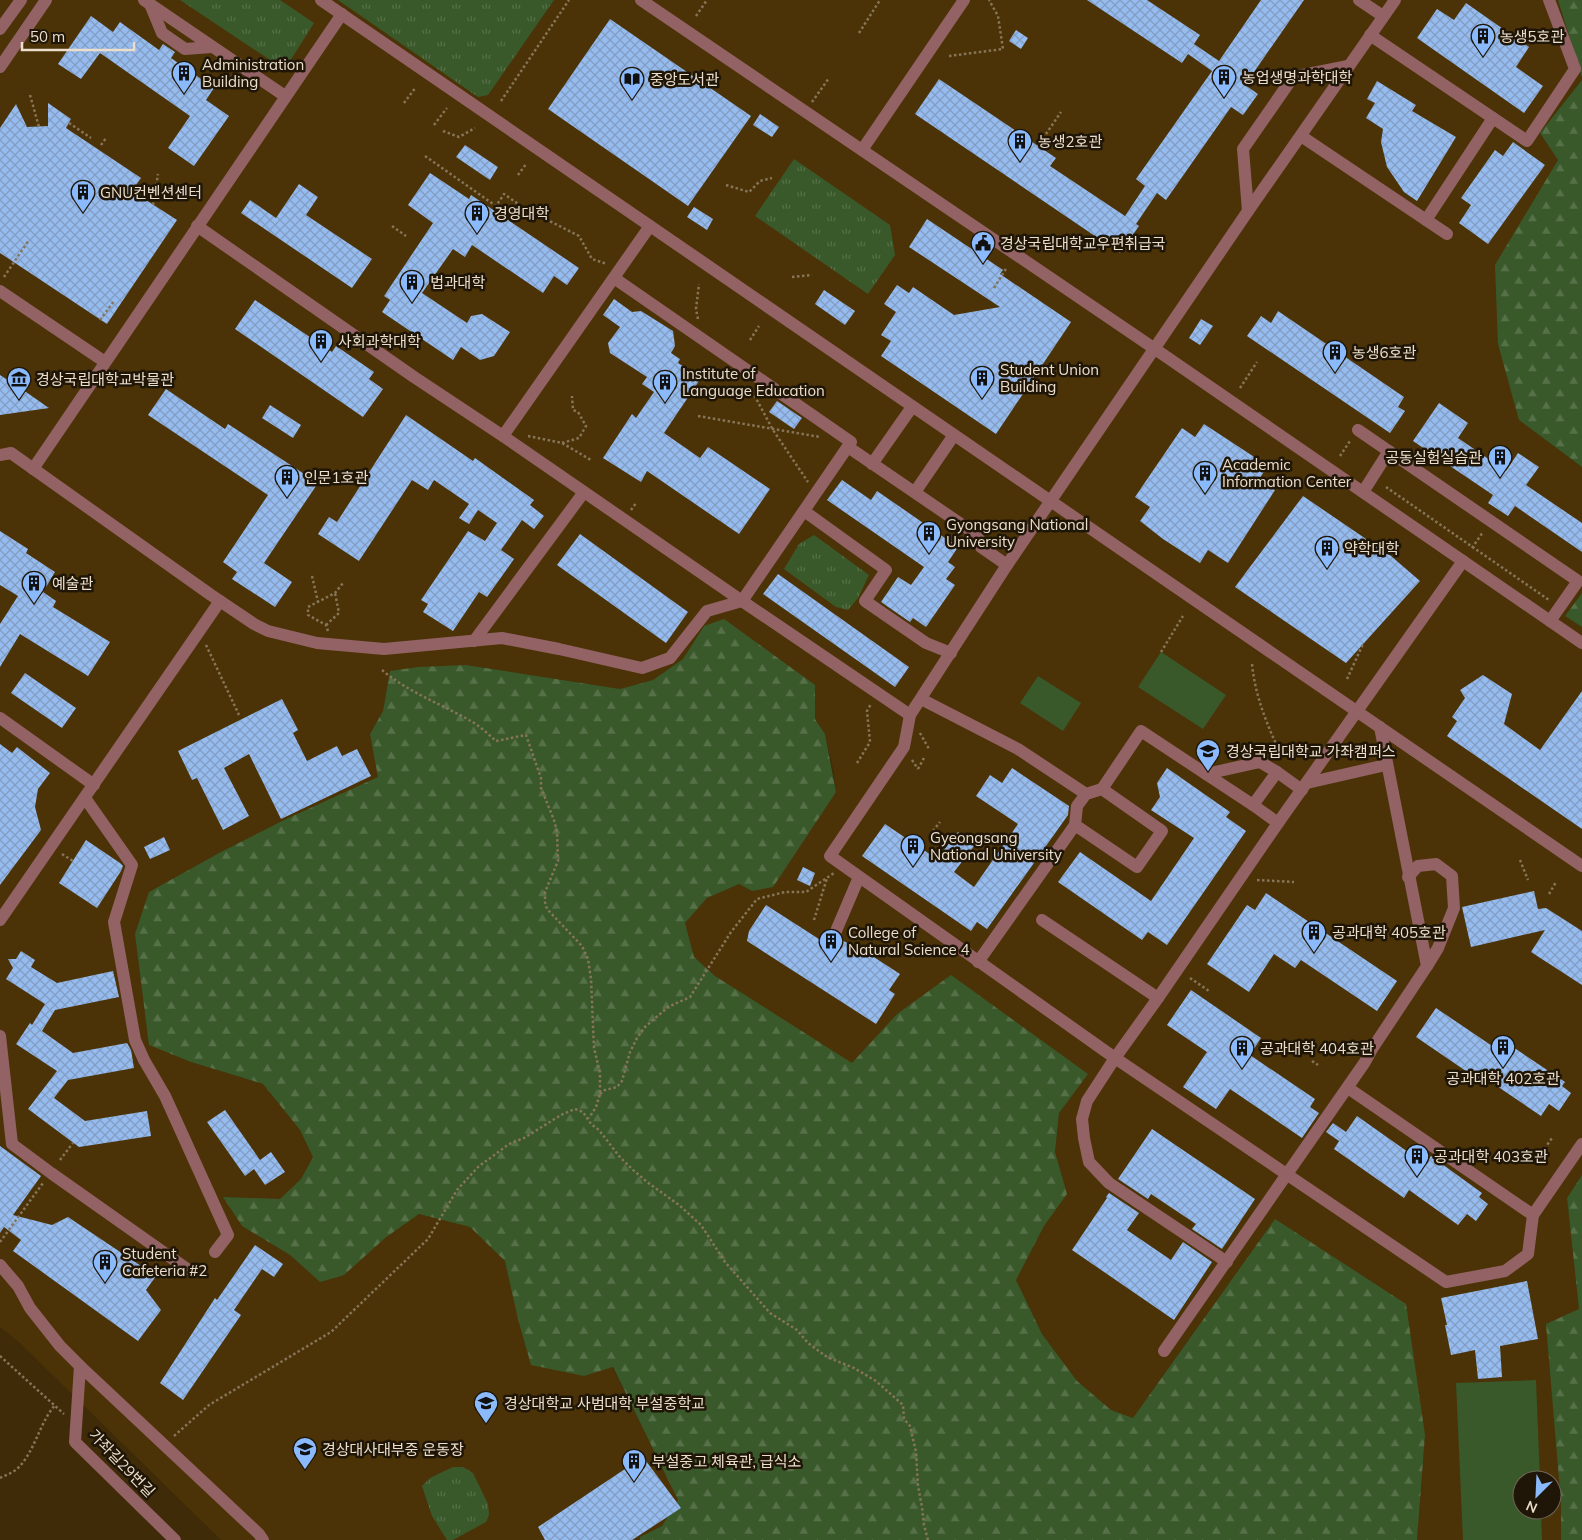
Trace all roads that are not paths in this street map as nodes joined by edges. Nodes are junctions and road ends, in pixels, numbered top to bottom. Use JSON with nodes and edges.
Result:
{"nodes":[{"id":1,"x":20,"y":0,"type":"edge"},
{"id":2,"x":46,"y":0,"type":"edge"},
{"id":3,"x":321,"y":0,"type":"edge"},
{"id":4,"x":641,"y":0,"type":"edge"},
{"id":5,"x":964,"y":0,"type":"edge"},
{"id":6,"x":1359,"y":0,"type":"edge"},
{"id":7,"x":1395,"y":0,"type":"edge"},
{"id":8,"x":1549,"y":0,"type":"edge"},
{"id":9,"x":147,"y":2,"type":"edge"},
{"id":10,"x":342,"y":14,"type":"junction"},
{"id":11,"x":1384,"y":16,"type":"junction"},
{"id":12,"x":0,"y":29,"type":"edge"},
{"id":13,"x":1370,"y":35,"type":"junction"},
{"id":14,"x":1348,"y":66,"type":"junction"},
{"id":15,"x":0,"y":67,"type":"edge"},
{"id":16,"x":285,"y":96,"type":"junction"},
{"id":17,"x":1493,"y":118,"type":"junction"},
{"id":18,"x":1301,"y":136,"type":"junction"},
{"id":19,"x":862,"y":150,"type":"junction"},
{"id":20,"x":1248,"y":211,"type":"junction"},
{"id":21,"x":1426,"y":220,"type":"junction"},
{"id":22,"x":198,"y":226,"type":"junction"},
{"id":23,"x":650,"y":226,"type":"junction"},
{"id":24,"x":1447,"y":234,"type":"dead end"},
{"id":25,"x":617,"y":273,"type":"junction"},
{"id":26,"x":0,"y":291,"type":"edge"},
{"id":27,"x":1155,"y":349,"type":"junction"},
{"id":28,"x":105,"y":362,"type":"junction"},
{"id":29,"x":912,"y":407,"type":"junction"},
{"id":30,"x":1358,"y":430,"type":"road end"},
{"id":31,"x":954,"y":435,"type":"junction"},
{"id":32,"x":503,"y":436,"type":"junction"},
{"id":33,"x":848,"y":447,"type":"junction"},
{"id":34,"x":1389,"y":451,"type":"junction"},
{"id":35,"x":0,"y":455,"type":"edge"},
{"id":36,"x":872,"y":464,"type":"junction"},
{"id":37,"x":33,"y":469,"type":"junction"},
{"id":38,"x":584,"y":492,"type":"junction"},
{"id":39,"x":915,"y":492,"type":"junction"},
{"id":40,"x":1363,"y":492,"type":"junction"},
{"id":41,"x":1051,"y":501,"type":"junction"},
{"id":42,"x":804,"y":510,"type":"junction"},
{"id":43,"x":1463,"y":561,"type":"junction"},
{"id":44,"x":1007,"y":565,"type":"junction"},
{"id":45,"x":220,"y":601,"type":"junction"},
{"id":46,"x":742,"y":601,"type":"junction"},
{"id":47,"x":1550,"y":622,"type":"junction"},
{"id":48,"x":474,"y":641,"type":"junction"},
{"id":49,"x":1582,"y":643,"type":"edge"},
{"id":50,"x":951,"y":653,"type":"junction"},
{"id":51,"x":921,"y":699,"type":"junction"},
{"id":52,"x":1357,"y":711,"type":"junction"},
{"id":53,"x":910,"y":716,"type":"junction"},
{"id":54,"x":0,"y":718,"type":"edge"},
{"id":55,"x":1380,"y":727,"type":"junction"},
{"id":56,"x":1386,"y":765,"type":"junction"},
{"id":57,"x":1276,"y":772,"type":"junction"},
{"id":58,"x":1206,"y":774,"type":"junction"},
{"id":59,"x":94,"y":784,"type":"junction"},
{"id":60,"x":1304,"y":786,"type":"junction"},
{"id":61,"x":1102,"y":790,"type":"junction"},
{"id":62,"x":1086,"y":794,"type":"junction"},
{"id":63,"x":85,"y":798,"type":"junction"},
{"id":64,"x":1253,"y":805,"type":"junction"},
{"id":65,"x":1278,"y":823,"type":"junction"},
{"id":66,"x":1075,"y":825,"type":"junction"},
{"id":67,"x":1582,"y":866,"type":"edge"},
{"id":68,"x":859,"y":877,"type":"junction"},
{"id":69,"x":1408,"y":877,"type":"junction"},
{"id":70,"x":1,"y":918,"type":"edge"},
{"id":71,"x":1042,"y":920,"type":"dead end"},
{"id":72,"x":836,"y":931,"type":"dead end"},
{"id":73,"x":978,"y":962,"type":"junction"},
{"id":74,"x":1426,"y":966,"type":"junction"},
{"id":75,"x":1158,"y":998,"type":"junction"},
{"id":76,"x":0,"y":1036,"type":"edge"},
{"id":77,"x":1115,"y":1058,"type":"junction"},
{"id":78,"x":1348,"y":1088,"type":"junction"},
{"id":79,"x":1582,"y":1144,"type":"edge"},
{"id":80,"x":1288,"y":1174,"type":"junction"},
{"id":81,"x":1533,"y":1215,"type":"junction"},
{"id":82,"x":215,"y":1252,"type":"dead end"},
{"id":83,"x":1227,"y":1262,"type":"junction"},
{"id":84,"x":0,"y":1265,"type":"edge"},
{"id":85,"x":187,"y":1269,"type":"dead end"},
{"id":86,"x":1164,"y":1351,"type":"dead end"},
{"id":87,"x":80,"y":1366,"type":"junction"},
{"id":88,"x":175,"y":1540,"type":"edge"},
{"id":89,"x":263,"y":1540,"type":"edge"}],
"edges":[{"from":1,"to":12,"type":"street"},
{"from":2,"to":15,"type":"street"},
{"from":3,"to":10,"type":"street"},
{"from":4,"to":19,"type":"street"},
{"from":5,"to":19,"type":"street"},
{"from":6,"to":11,"type":"street"},
{"from":7,"to":11,"type":"street"},
{"from":8,"to":17,"type":"street"},
{"from":9,"to":16,"type":"street"},
{"from":10,"to":16,"type":"street"},
{"from":10,"to":23,"type":"street"},
{"from":11,"to":13,"type":"street"},
{"from":13,"to":14,"type":"street"},
{"from":13,"to":17,"type":"street"},
{"from":14,"to":18,"type":"street"},
{"from":14,"to":20,"type":"street"},
{"from":16,"to":22,"type":"street"},
{"from":17,"to":21,"type":"street"},
{"from":18,"to":20,"type":"street"},
{"from":18,"to":21,"type":"street"},
{"from":19,"to":27,"type":"street"},
{"from":20,"to":27,"type":"street"},
{"from":21,"to":24,"type":"street"},
{"from":22,"to":28,"type":"street"},
{"from":22,"to":32,"type":"street"},
{"from":23,"to":25,"type":"street"},
{"from":23,"to":29,"type":"street"},
{"from":25,"to":32,"type":"street"},
{"from":25,"to":33,"type":"street"},
{"from":26,"to":28,"type":"street"},
{"from":27,"to":40,"type":"street"},
{"from":27,"to":41,"type":"street"},
{"from":28,"to":37,"type":"street"},
{"from":29,"to":31,"type":"street"},
{"from":29,"to":36,"type":"street"},
{"from":30,"to":34,"type":"street"},
{"from":31,"to":39,"type":"street"},
{"from":31,"to":41,"type":"street"},
{"from":32,"to":38,"type":"street"},
{"from":33,"to":36,"type":"street"},
{"from":33,"to":42,"type":"street"},
{"from":34,"to":40,"type":"street"},
{"from":34,"to":47,"type":"street"},
{"from":35,"to":37,"type":"street"},
{"from":36,"to":39,"type":"street"},
{"from":37,"to":45,"type":"street"},
{"from":38,"to":46,"type":"street"},
{"from":38,"to":48,"type":"street"},
{"from":39,"to":44,"type":"street"},
{"from":40,"to":43,"type":"street"},
{"from":41,"to":44,"type":"street"},
{"from":41,"to":52,"type":"street"},
{"from":42,"to":46,"type":"street"},
{"from":42,"to":50,"type":"street"},
{"from":43,"to":47,"type":"street"},
{"from":43,"to":52,"type":"street"},
{"from":44,"to":50,"type":"street"},
{"from":45,"to":48,"type":"street"},
{"from":45,"to":59,"type":"street"},
{"from":46,"to":48,"type":"street"},
{"from":46,"to":53,"type":"street"},
{"from":47,"to":49,"type":"street"},
{"from":50,"to":51,"type":"street"},
{"from":51,"to":53,"type":"street"},
{"from":51,"to":62,"type":"street"},
{"from":52,"to":55,"type":"street"},
{"from":52,"to":60,"type":"street"},
{"from":53,"to":68,"type":"street"},
{"from":54,"to":59,"type":"street"},
{"from":55,"to":56,"type":"street"},
{"from":55,"to":67,"type":"street"},
{"from":56,"to":60,"type":"street"},
{"from":56,"to":69,"type":"street"},
{"from":57,"to":58,"type":"street"},
{"from":57,"to":60,"type":"street"},
{"from":57,"to":64,"type":"street"},
{"from":58,"to":61,"type":"street"},
{"from":58,"to":64,"type":"street"},
{"from":59,"to":63,"type":"street"},
{"from":60,"to":65,"type":"street"},
{"from":61,"to":62,"type":"street"},
{"from":61,"to":66,"type":"street"},
{"from":62,"to":66,"type":"street"},
{"from":63,"to":70,"type":"street"},
{"from":63,"to":82,"type":"street"},
{"from":64,"to":65,"type":"street"},
{"from":65,"to":75,"type":"street"},
{"from":66,"to":73,"type":"street"},
{"from":68,"to":72,"type":"street"},
{"from":68,"to":73,"type":"street"},
{"from":69,"to":74,"type":"street"},
{"from":69,"to":74,"type":"street"},
{"from":71,"to":75,"type":"street"},
{"from":73,"to":77,"type":"street"},
{"from":74,"to":78,"type":"street"},
{"from":75,"to":77,"type":"street"},
{"from":76,"to":85,"type":"street"},
{"from":77,"to":80,"type":"street"},
{"from":77,"to":83,"type":"street"},
{"from":78,"to":80,"type":"street"},
{"from":78,"to":81,"type":"street"},
{"from":79,"to":81,"type":"street"},
{"from":80,"to":81,"type":"street"},
{"from":80,"to":83,"type":"street"},
{"from":83,"to":86,"type":"street"},
{"from":84,"to":87,"type":"street"},
{"from":87,"to":88,"type":"street","name":"가좌길29번길"},
{"from":87,"to":89,"type":"street"}]}
